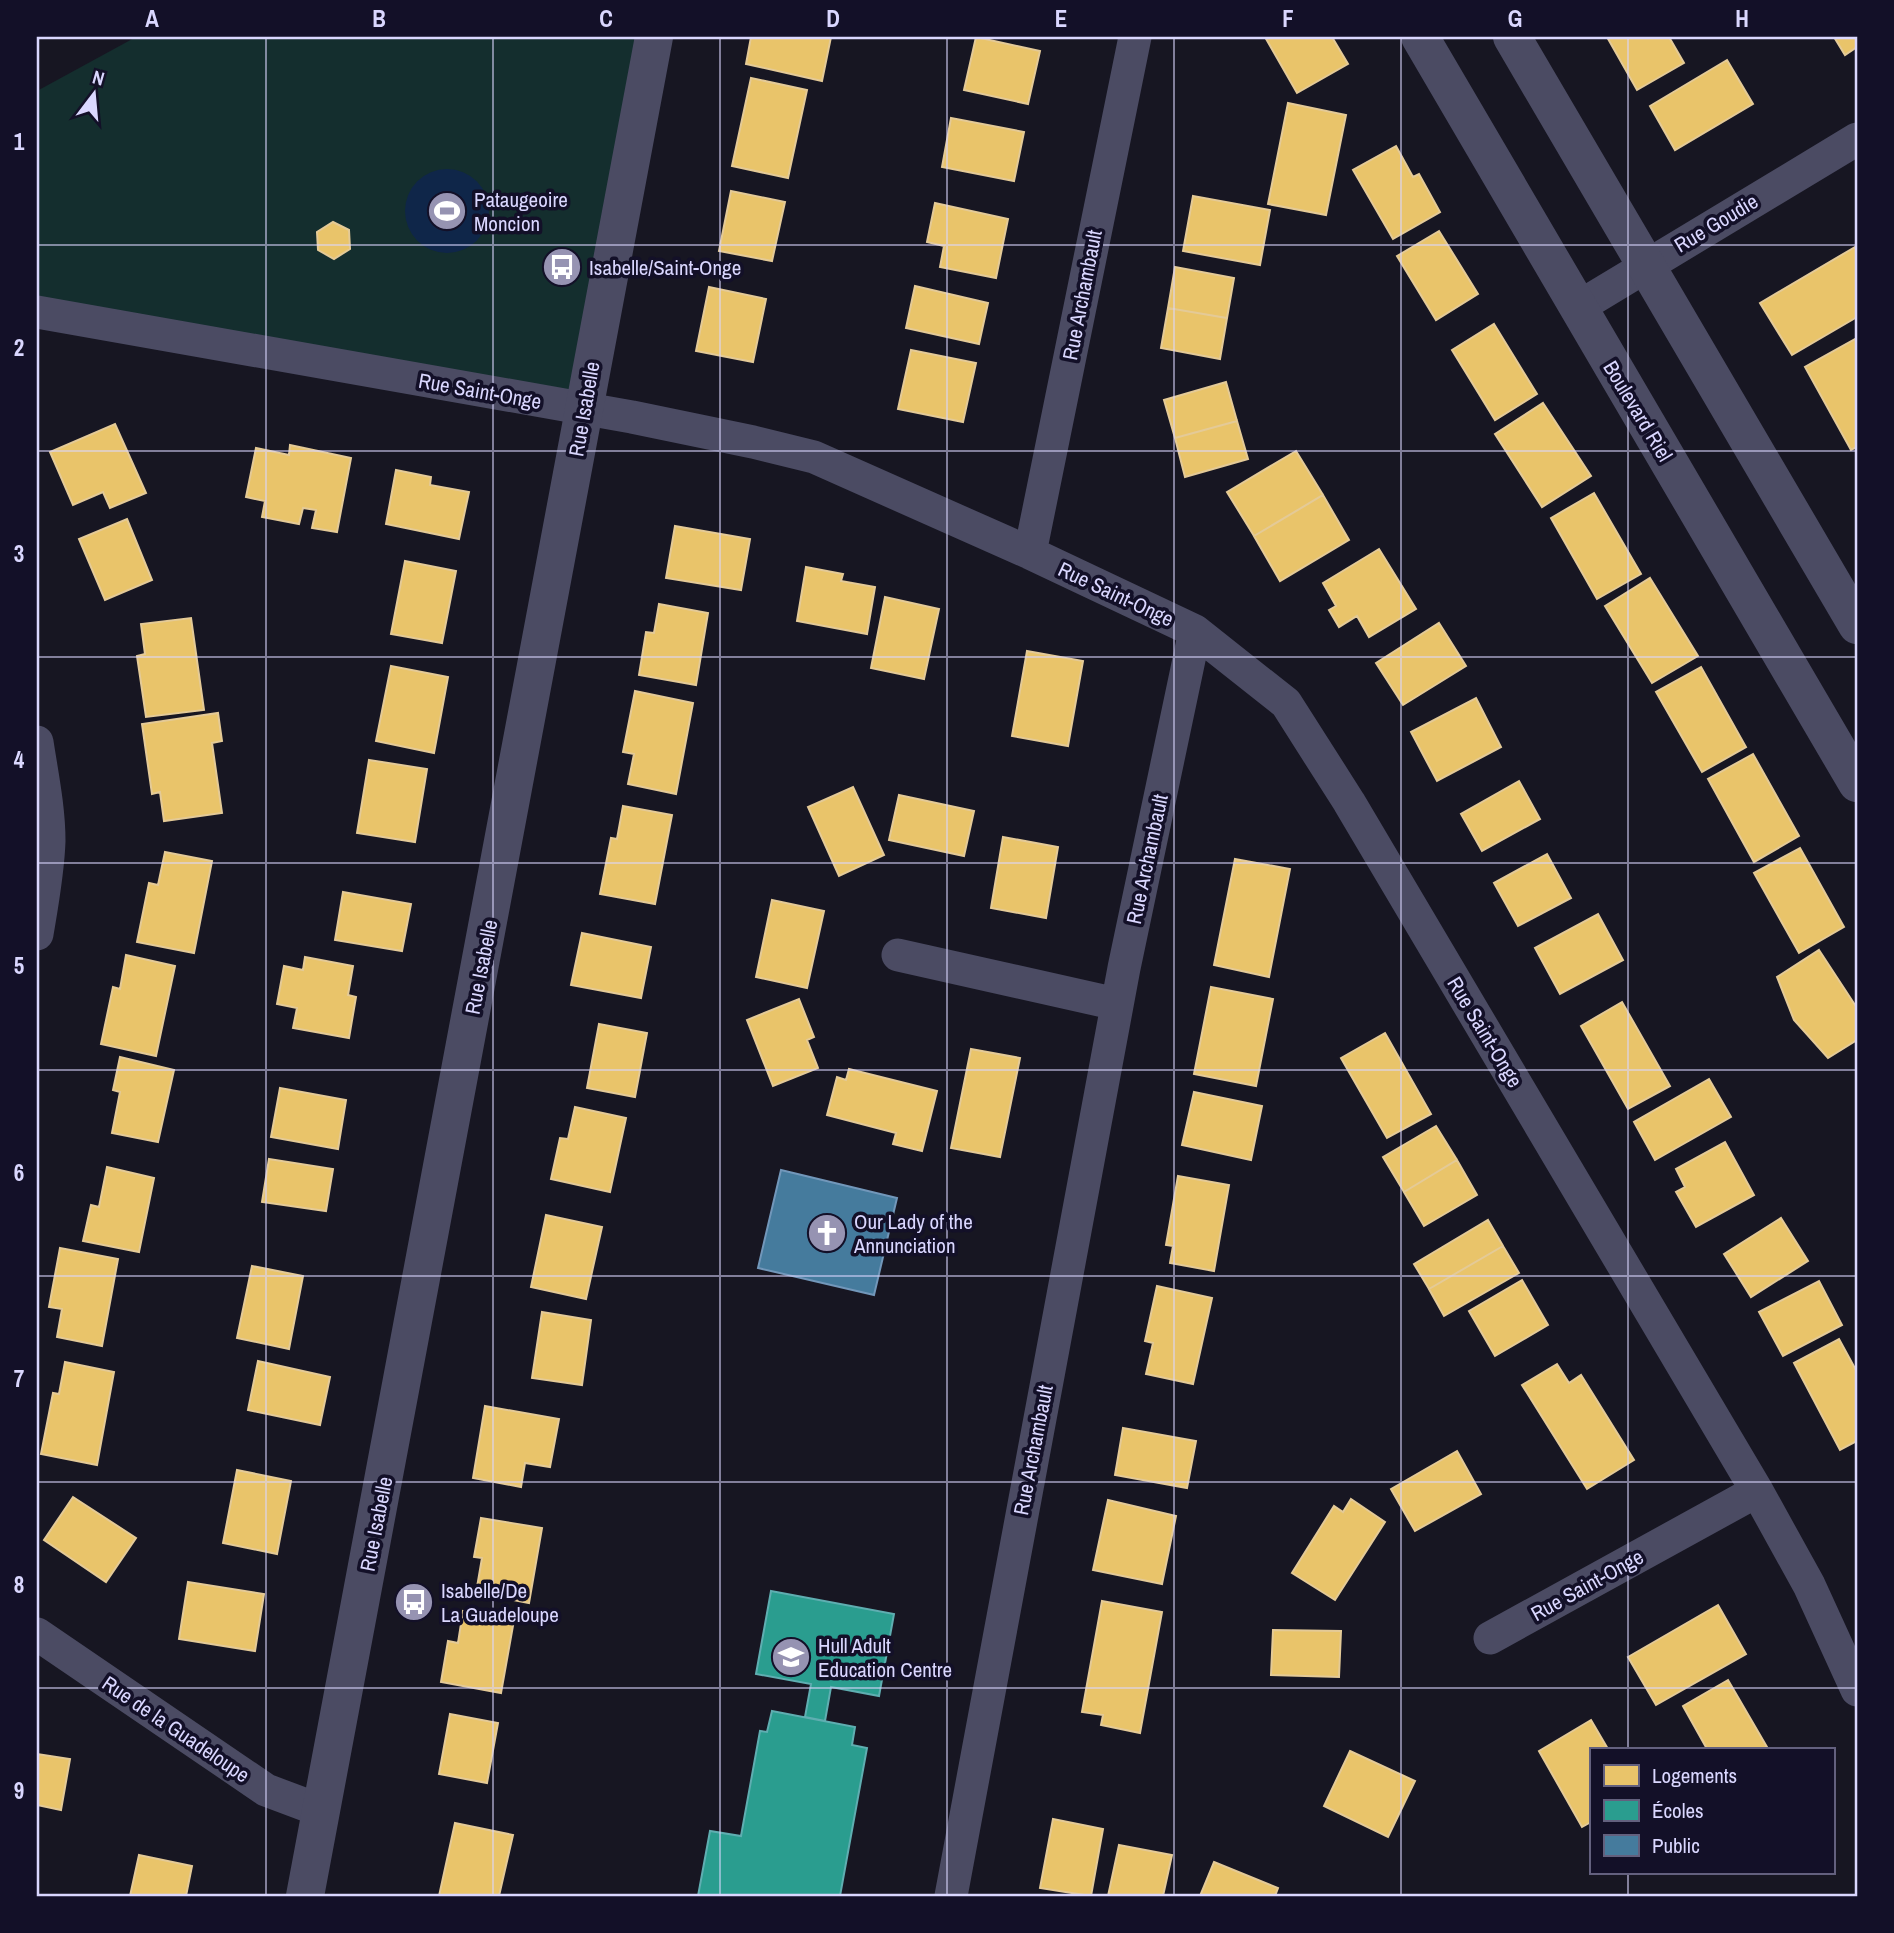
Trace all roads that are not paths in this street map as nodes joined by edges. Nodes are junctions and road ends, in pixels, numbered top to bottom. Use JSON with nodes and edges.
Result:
{"nodes":[{"id":1,"x":654,"y":37,"type":"edge"},
{"id":2,"x":1135,"y":37,"type":"edge"},
{"id":3,"x":1420,"y":37,"type":"edge"},
{"id":4,"x":1512,"y":37,"type":"edge"},
{"id":5,"x":1857,"y":139,"type":"edge"},
{"id":6,"x":1646,"y":264,"type":"junction"},
{"id":7,"x":1577,"y":308,"type":"junction"},
{"id":8,"x":37,"y":312,"type":"edge"},
{"id":9,"x":584,"y":409,"type":"junction"},
{"id":10,"x":1030,"y":554,"type":"junction"},
{"id":11,"x":1857,"y":625,"type":"edge"},
{"id":12,"x":1195,"y":631,"type":"junction"},
{"id":13,"x":37,"y":742,"type":"edge"},
{"id":14,"x":1857,"y":783,"type":"edge"},
{"id":15,"x":37,"y":934,"type":"edge"},
{"id":16,"x":898,"y":955,"type":"dead end"},
{"id":17,"x":1117,"y":1004,"type":"junction"},
{"id":18,"x":1757,"y":1491,"type":"junction"},
{"id":19,"x":37,"y":1634,"type":"edge"},
{"id":20,"x":1490,"y":1638,"type":"dead end"},
{"id":21,"x":1857,"y":1690,"type":"edge"},
{"id":22,"x":323,"y":1811,"type":"junction"},
{"id":23,"x":305,"y":1896,"type":"edge"},
{"id":24,"x":950,"y":1896,"type":"edge"}],
"edges":[{"from":1,"to":9,"type":"street","name":"Rue Isabelle"},
{"from":2,"to":10,"type":"street","name":"Rue Archambault"},
{"from":3,"to":7,"type":"street","name":"Boulevard Riel"},
{"from":4,"to":6,"type":"street"},
{"from":5,"to":6,"type":"street","name":"Rue Goudie"},
{"from":6,"to":7,"type":"street","name":"Rue Goudie"},
{"from":6,"to":11,"type":"street"},
{"from":7,"to":14,"type":"street","name":"Boulevard Riel"},
{"from":8,"to":9,"type":"street","name":"Rue Saint-Onge"},
{"from":9,"to":10,"type":"street","name":"Rue Saint-Onge"},
{"from":9,"to":22,"type":"street","name":"Rue Isabelle"},
{"from":10,"to":12,"type":"street","name":"Rue Saint-Onge"},
{"from":12,"to":17,"type":"street","name":"Rue Archambault"},
{"from":12,"to":18,"type":"street","name":"Rue Saint-Onge"},
{"from":13,"to":15,"type":"street"},
{"from":16,"to":17,"type":"street"},
{"from":17,"to":24,"type":"street","name":"Rue Archambault"},
{"from":18,"to":20,"type":"street","name":"Rue Saint-Onge"},
{"from":18,"to":21,"type":"street","name":"Rue Saint-Onge"},
{"from":19,"to":22,"type":"street","name":"Rue de la Guadeloupe"},
{"from":22,"to":23,"type":"street","name":"Rue Isabelle"}]}
